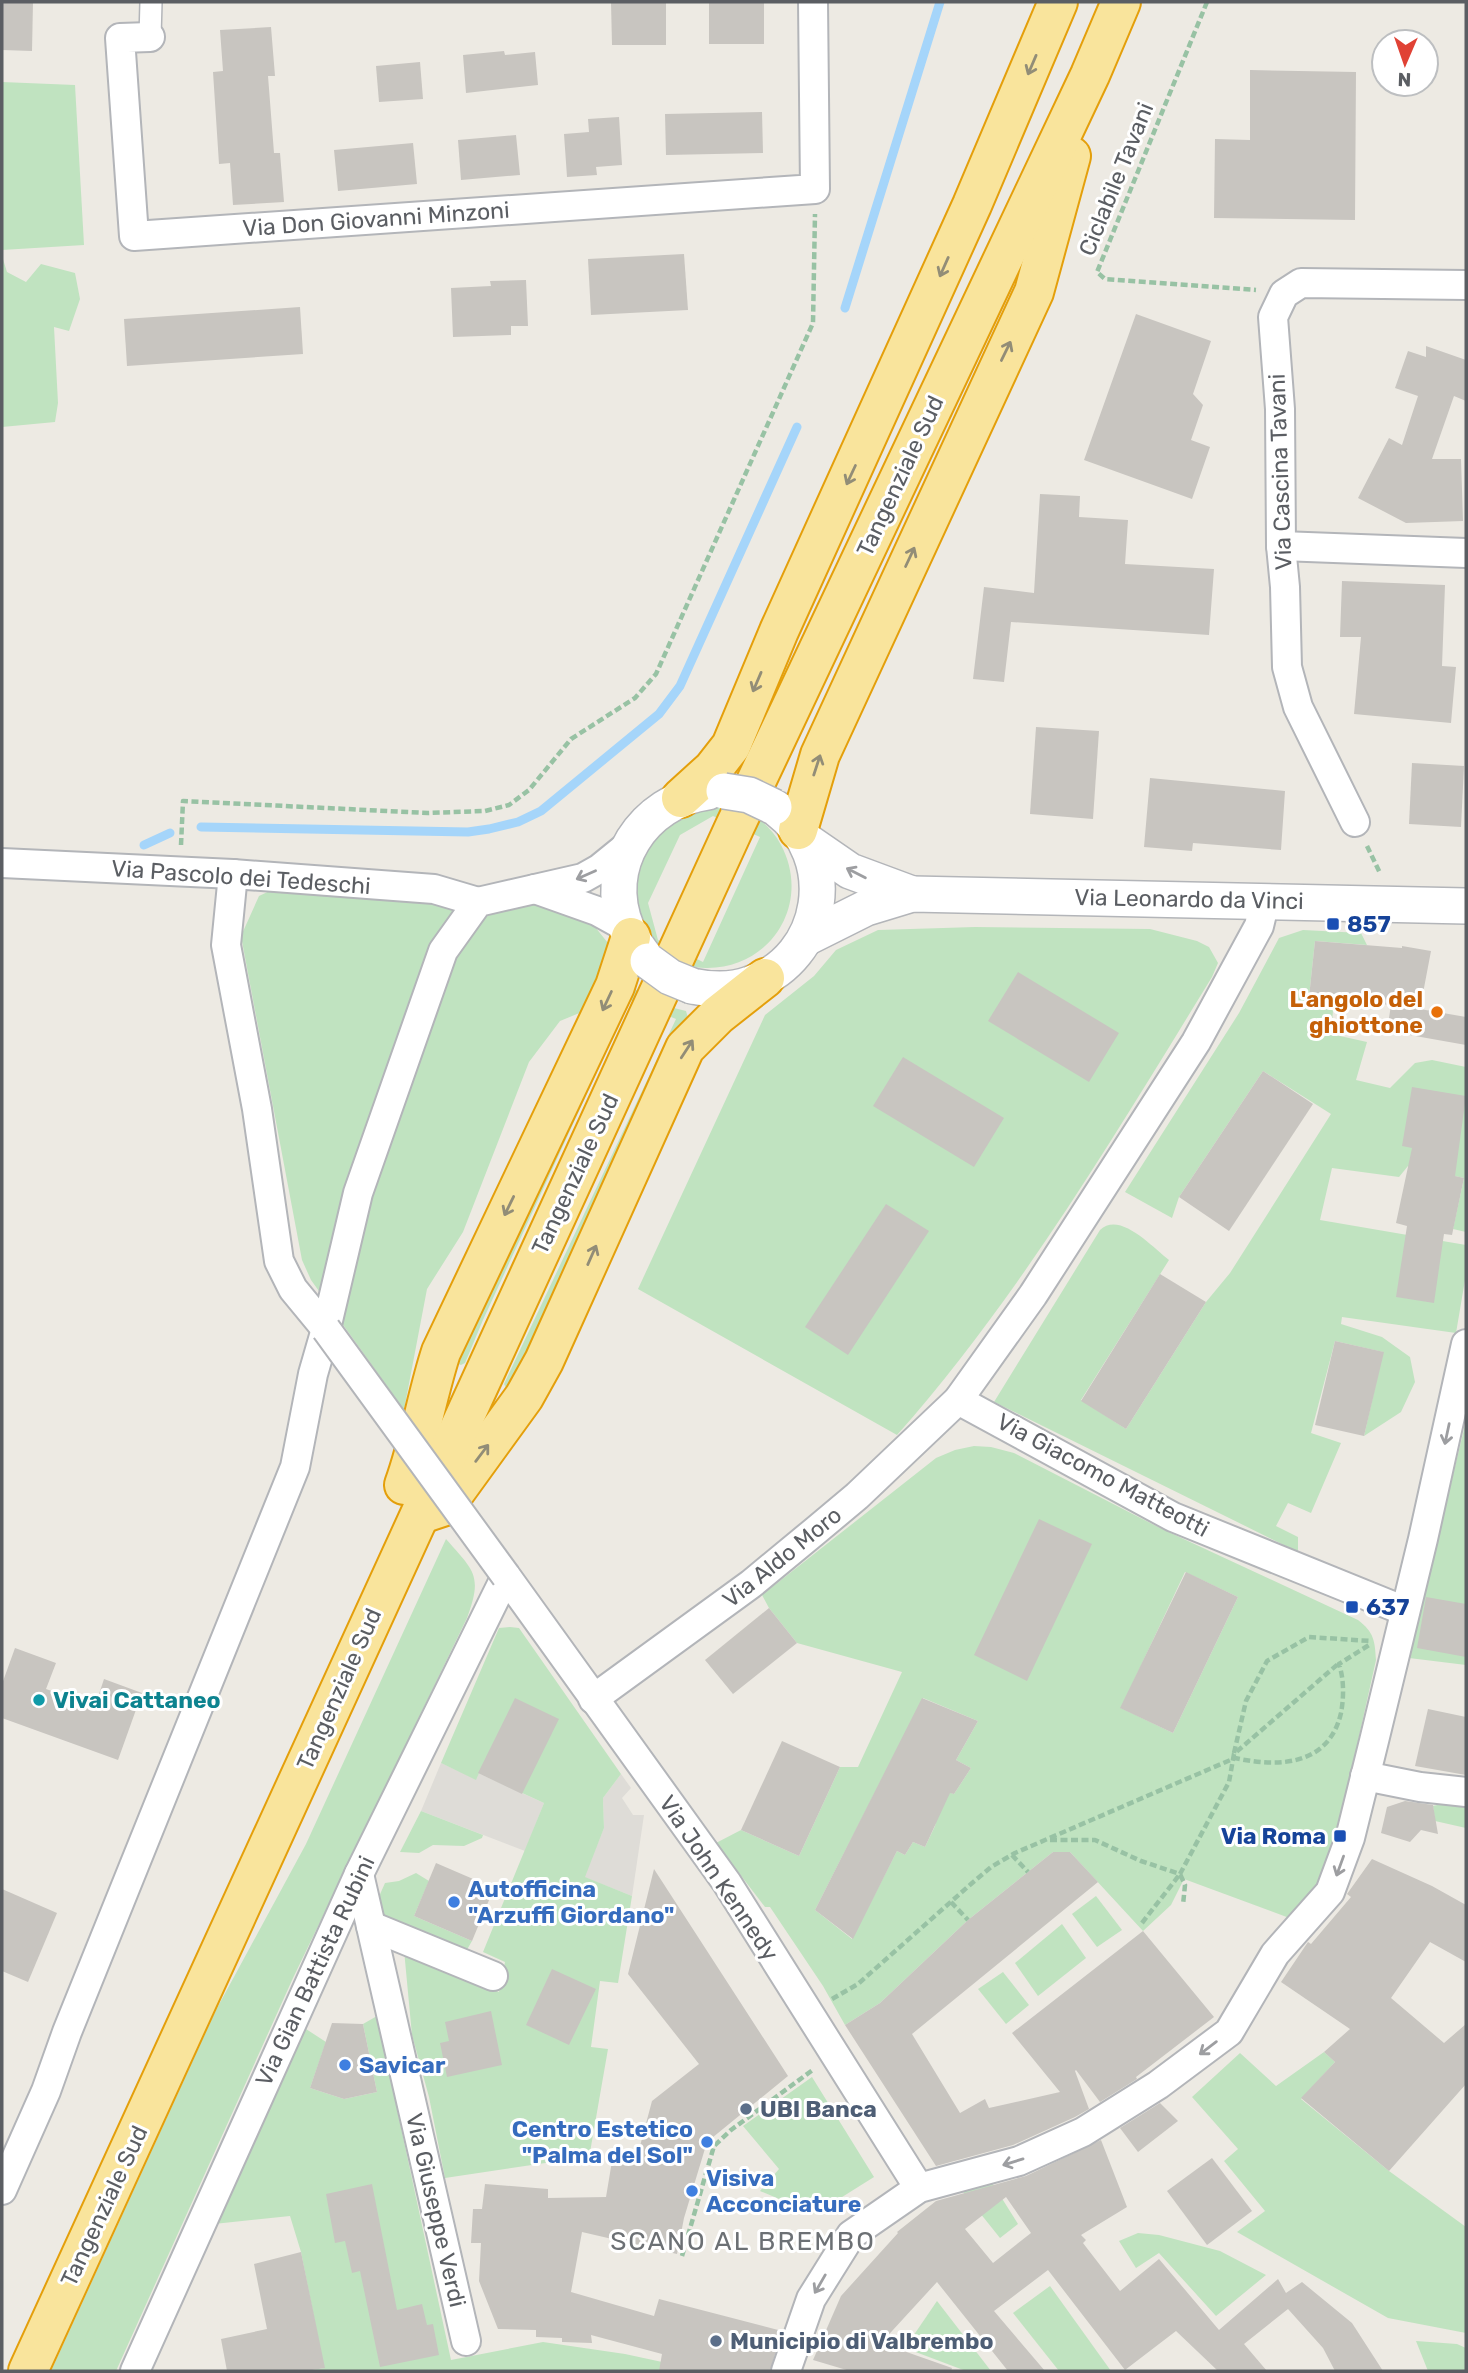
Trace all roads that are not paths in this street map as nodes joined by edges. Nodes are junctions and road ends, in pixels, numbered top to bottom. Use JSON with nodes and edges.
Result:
{"nodes":[{"id":1,"x":151,"y":2,"type":"edge"},
{"id":2,"x":813,"y":2,"type":"edge"},
{"id":3,"x":1058,"y":2,"type":"edge"},
{"id":4,"x":1121,"y":2,"type":"edge"},
{"id":5,"x":150,"y":37,"type":"joint"},
{"id":6,"x":1090,"y":75,"type":"junction"},
{"id":7,"x":1466,"y":285,"type":"edge"},
{"id":8,"x":1281,"y":546,"type":"junction"},
{"id":9,"x":1466,"y":553,"type":"edge"},
{"id":10,"x":696,"y":795,"type":"junction"},
{"id":11,"x":1355,"y":822,"type":"road end"},
{"id":12,"x":798,"y":831,"type":"junction"},
{"id":13,"x":631,"y":843,"type":"junction"},
{"id":14,"x":2,"y":863,"type":"edge"},
{"id":15,"x":233,"y":874,"type":"junction"},
{"id":16,"x":532,"y":888,"type":"junction"},
{"id":17,"x":912,"y":894,"type":"junction"},
{"id":18,"x":1265,"y":901,"type":"junction"},
{"id":19,"x":478,"y":902,"type":"junction"},
{"id":20,"x":1466,"y":906,"type":"edge"},
{"id":21,"x":806,"y":938,"type":"junction"},
{"id":22,"x":646,"y":944,"type":"junction"},
{"id":23,"x":765,"y":978,"type":"junction"},
{"id":24,"x":327,"y":1329,"type":"junction"},
{"id":25,"x":1466,"y":1343,"type":"edge"},
{"id":26,"x":958,"y":1400,"type":"junction"},
{"id":27,"x":418,"y":1514,"type":"junction"},
{"id":28,"x":506,"y":1576,"type":"junction"},
{"id":29,"x":1405,"y":1611,"type":"junction"},
{"id":30,"x":593,"y":1699,"type":"junction"},
{"id":31,"x":1365,"y":1776,"type":"junction"},
{"id":32,"x":1466,"y":1792,"type":"edge"},
{"id":33,"x":359,"y":1874,"type":"junction"},
{"id":34,"x":371,"y":1926,"type":"junction"},
{"id":35,"x":493,"y":1976,"type":"dead end"},
{"id":36,"x":919,"y":2188,"type":"junction"},
{"id":37,"x":2,"y":2190,"type":"edge"},
{"id":38,"x":466,"y":2342,"type":"dead end"},
{"id":39,"x":28,"y":2371,"type":"edge"},
{"id":40,"x":135,"y":2371,"type":"edge"},
{"id":41,"x":786,"y":2371,"type":"edge"}],
"edges":[{"from":1,"to":5,"type":"street"},
{"from":2,"to":5,"type":"street","name":"Via Don Giovanni Minzoni"},
{"from":3,"to":10,"type":"highway","one_way":true},
{"from":4,"to":6,"type":"highway","name":"Tangenziale Sud"},
{"from":12,"to":6,"type":"highway","one_way":true},
{"from":6,"to":22,"type":"highway","name":"Tangenziale Sud"},
{"from":7,"to":8,"type":"street","name":"Via Cascina Tavani"},
{"from":8,"to":9,"type":"street"},
{"from":8,"to":11,"type":"street","name":"Via Cascina Tavani"},
{"from":10,"to":12,"type":"street","name":"Via Leonardo da Vinci","bridge":true},
{"from":10,"to":13,"type":"street"},
{"from":17,"to":12,"type":"street","name":"Via Leonardo da Vinci","one_way":true},
{"from":12,"to":21,"type":"street"},
{"from":13,"to":16,"type":"street","one_way":true},
{"from":13,"to":22,"type":"street"},
{"from":14,"to":15,"type":"street","name":"Via Pascolo dei Tedeschi"},
{"from":15,"to":19,"type":"street","name":"Via Pascolo dei Tedeschi"},
{"from":15,"to":24,"type":"street","name":"Via John Kennedy"},
{"from":16,"to":19,"type":"street"},
{"from":16,"to":22,"type":"street"},
{"from":17,"to":18,"type":"street","name":"Via Leonardo da Vinci"},
{"from":17,"to":21,"type":"street","name":"Via Leonardo da Vinci"},
{"from":18,"to":20,"type":"street","name":"Via Leonardo da Vinci"},
{"from":18,"to":26,"type":"street","name":"Via Aldo Moro"},
{"from":19,"to":24,"type":"street"},
{"from":21,"to":23,"type":"street"},
{"from":22,"to":23,"type":"street","bridge":true},
{"from":22,"to":27,"type":"highway","name":"Tangenziale Sud"},
{"from":22,"to":27,"type":"highway","one_way":true},
{"from":27,"to":23,"type":"highway","one_way":true},
{"from":24,"to":28,"type":"street","name":"Via John Kennedy","bridge":true},
{"from":24,"to":37,"type":"street"},
{"from":25,"to":29,"type":"street","one_way":true},
{"from":26,"to":29,"type":"street","name":"Via Giacomo Matteotti"},
{"from":26,"to":30,"type":"street","name":"Via Aldo Moro"},
{"from":27,"to":39,"type":"highway","name":"Tangenziale Sud"},
{"from":28,"to":30,"type":"street","name":"Via John Kennedy"},
{"from":28,"to":33,"type":"street","name":"Via Gian Battista Rubini"},
{"from":29,"to":31,"type":"street"},
{"from":30,"to":36,"type":"street","name":"Via John Kennedy"},
{"from":31,"to":32,"type":"street"},
{"from":31,"to":36,"type":"street","one_way":true},
{"from":33,"to":34,"type":"street","name":"Via Giuseppe Verdi"},
{"from":33,"to":40,"type":"street","name":"Via Gian Battista Rubini"},
{"from":34,"to":35,"type":"street"},
{"from":34,"to":38,"type":"street","name":"Via Giuseppe Verdi"},
{"from":36,"to":41,"type":"street","one_way":true}]}
